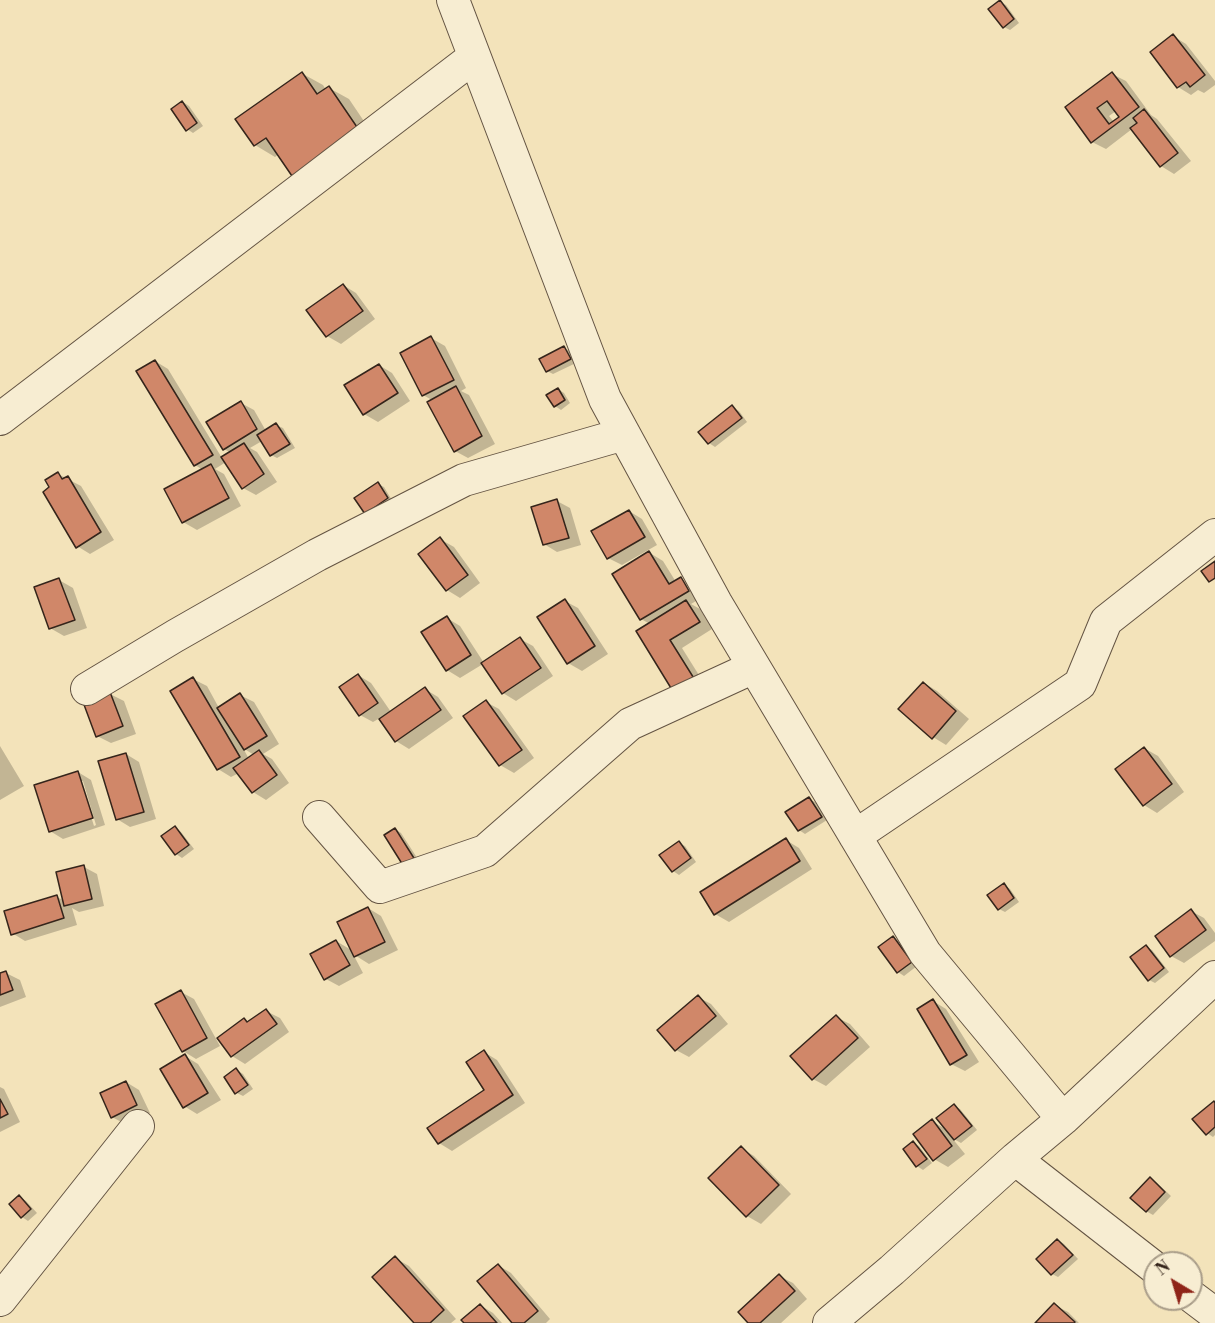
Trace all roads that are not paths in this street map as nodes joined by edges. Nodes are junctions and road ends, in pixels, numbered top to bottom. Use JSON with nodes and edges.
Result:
{"nodes":[{"id":1,"x":453,"y":0,"type":"edge"},
{"id":2,"x":474,"y":57,"type":"junction"},
{"id":3,"x":0,"y":419,"type":"edge"},
{"id":4,"x":624,"y":434,"type":"junction"},
{"id":5,"x":1215,"y":535,"type":"edge"},
{"id":6,"x":754,"y":667,"type":"junction"},
{"id":7,"x":87,"y":689,"type":"dead end"},
{"id":8,"x":319,"y":817,"type":"dead end"},
{"id":9,"x":855,"y":836,"type":"junction"},
{"id":10,"x":1215,"y":977,"type":"edge"},
{"id":11,"x":1063,"y":1119,"type":"junction"},
{"id":12,"x":138,"y":1126,"type":"dead end"},
{"id":13,"x":1015,"y":1159,"type":"junction"},
{"id":14,"x":1143,"y":1259,"type":"edge"},
{"id":15,"x":0,"y":1300,"type":"edge"},
{"id":16,"x":829,"y":1323,"type":"edge"}],
"edges":[{"from":1,"to":2,"type":"street"},
{"from":2,"to":3,"type":"street"},
{"from":2,"to":4,"type":"street"},
{"from":4,"to":6,"type":"street"},
{"from":4,"to":7,"type":"street"},
{"from":5,"to":9,"type":"street"},
{"from":6,"to":8,"type":"street"},
{"from":6,"to":9,"type":"street"},
{"from":9,"to":11,"type":"street"},
{"from":10,"to":11,"type":"street"},
{"from":11,"to":13,"type":"street"},
{"from":12,"to":15,"type":"street"},
{"from":13,"to":14,"type":"street"},
{"from":13,"to":16,"type":"street"}]}
